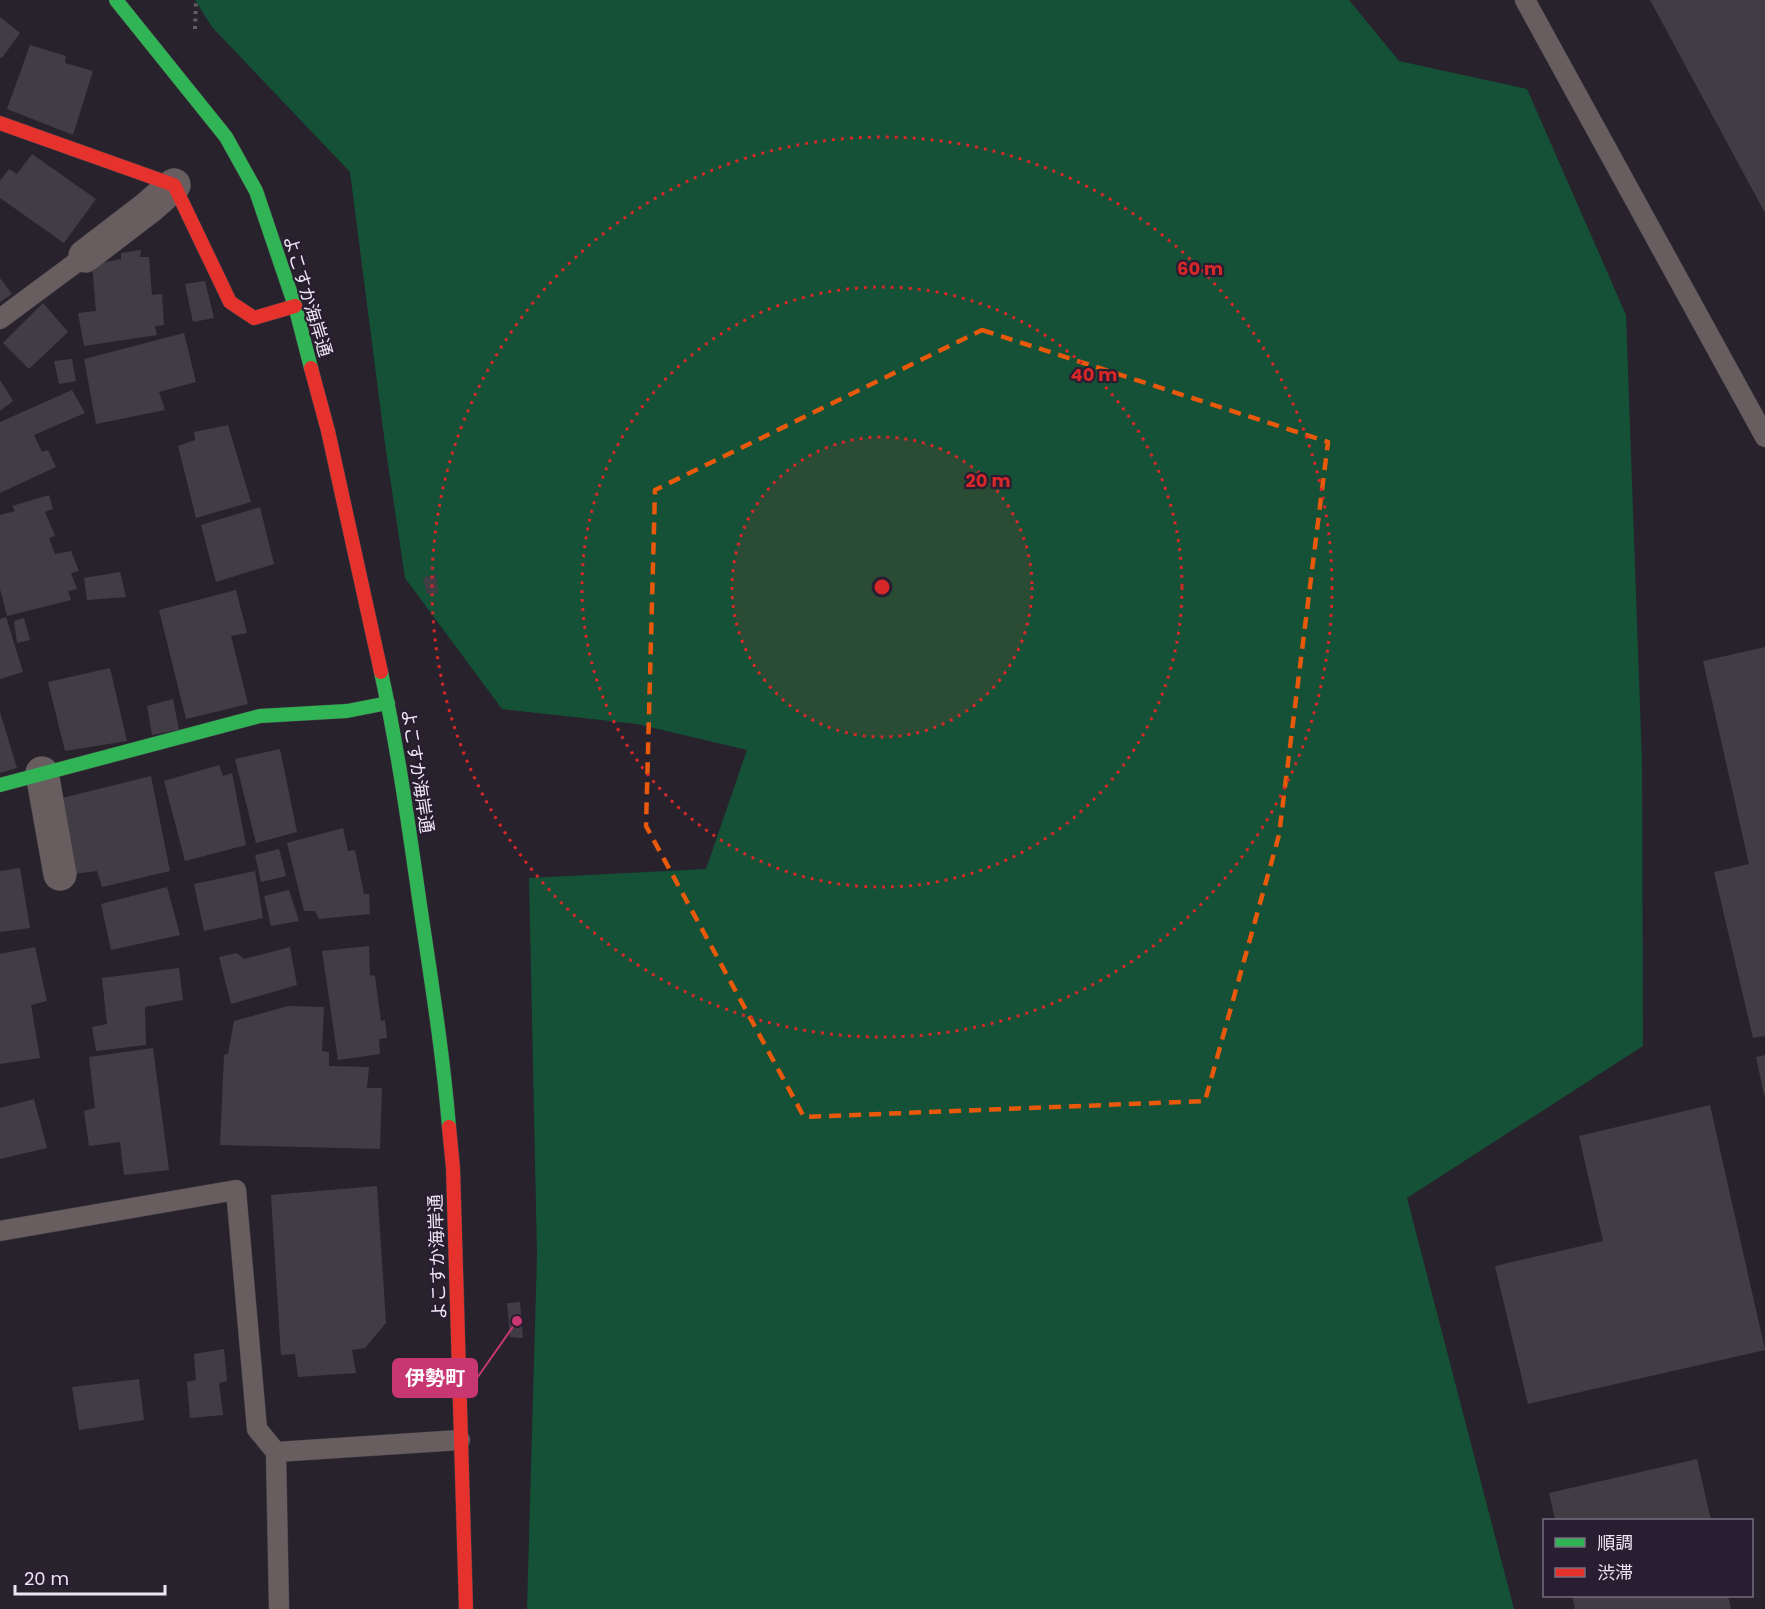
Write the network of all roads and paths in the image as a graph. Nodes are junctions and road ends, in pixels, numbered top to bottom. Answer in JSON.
{"nodes":[{"id":1,"x":116,"y":0,"type":"edge"},
{"id":2,"x":1525,"y":0,"type":"edge"},
{"id":3,"x":0,"y":123,"type":"edge"},
{"id":4,"x":174,"y":185,"type":"junction"},
{"id":5,"x":85,"y":256,"type":"joint"},
{"id":6,"x":295,"y":306,"type":"junction"},
{"id":7,"x":0,"y":319,"type":"edge"},
{"id":8,"x":1765,"y":437,"type":"edge"},
{"id":9,"x":388,"y":704,"type":"junction"},
{"id":10,"x":42,"y":773,"type":"junction"},
{"id":11,"x":0,"y":785,"type":"edge"},
{"id":12,"x":60,"y":874,"type":"dead end"},
{"id":13,"x":0,"y":1231,"type":"edge"},
{"id":14,"x":460,"y":1440,"type":"junction"},
{"id":15,"x":276,"y":1452,"type":"junction"},
{"id":16,"x":279,"y":1609,"type":"edge"},
{"id":17,"x":466,"y":1609,"type":"edge"}],
"edges":[{"from":1,"to":6,"type":"main road","name":"よこすか海岸通"},
{"from":2,"to":8,"type":"lane"},
{"from":3,"to":4,"type":"main road"},
{"from":4,"to":5,"type":"street"},
{"from":4,"to":6,"type":"main road"},
{"from":5,"to":7,"type":"lane"},
{"from":6,"to":9,"type":"main road","name":"よこすか海岸通"},
{"from":9,"to":10,"type":"main road"},
{"from":9,"to":14,"type":"main road","name":"よこすか海岸通"},
{"from":10,"to":11,"type":"main road"},
{"from":10,"to":12,"type":"street"},
{"from":13,"to":15,"type":"lane"},
{"from":14,"to":15,"type":"lane"},
{"from":14,"to":17,"type":"main road","name":"よこすか海岸通"},
{"from":15,"to":16,"type":"lane"}]}
